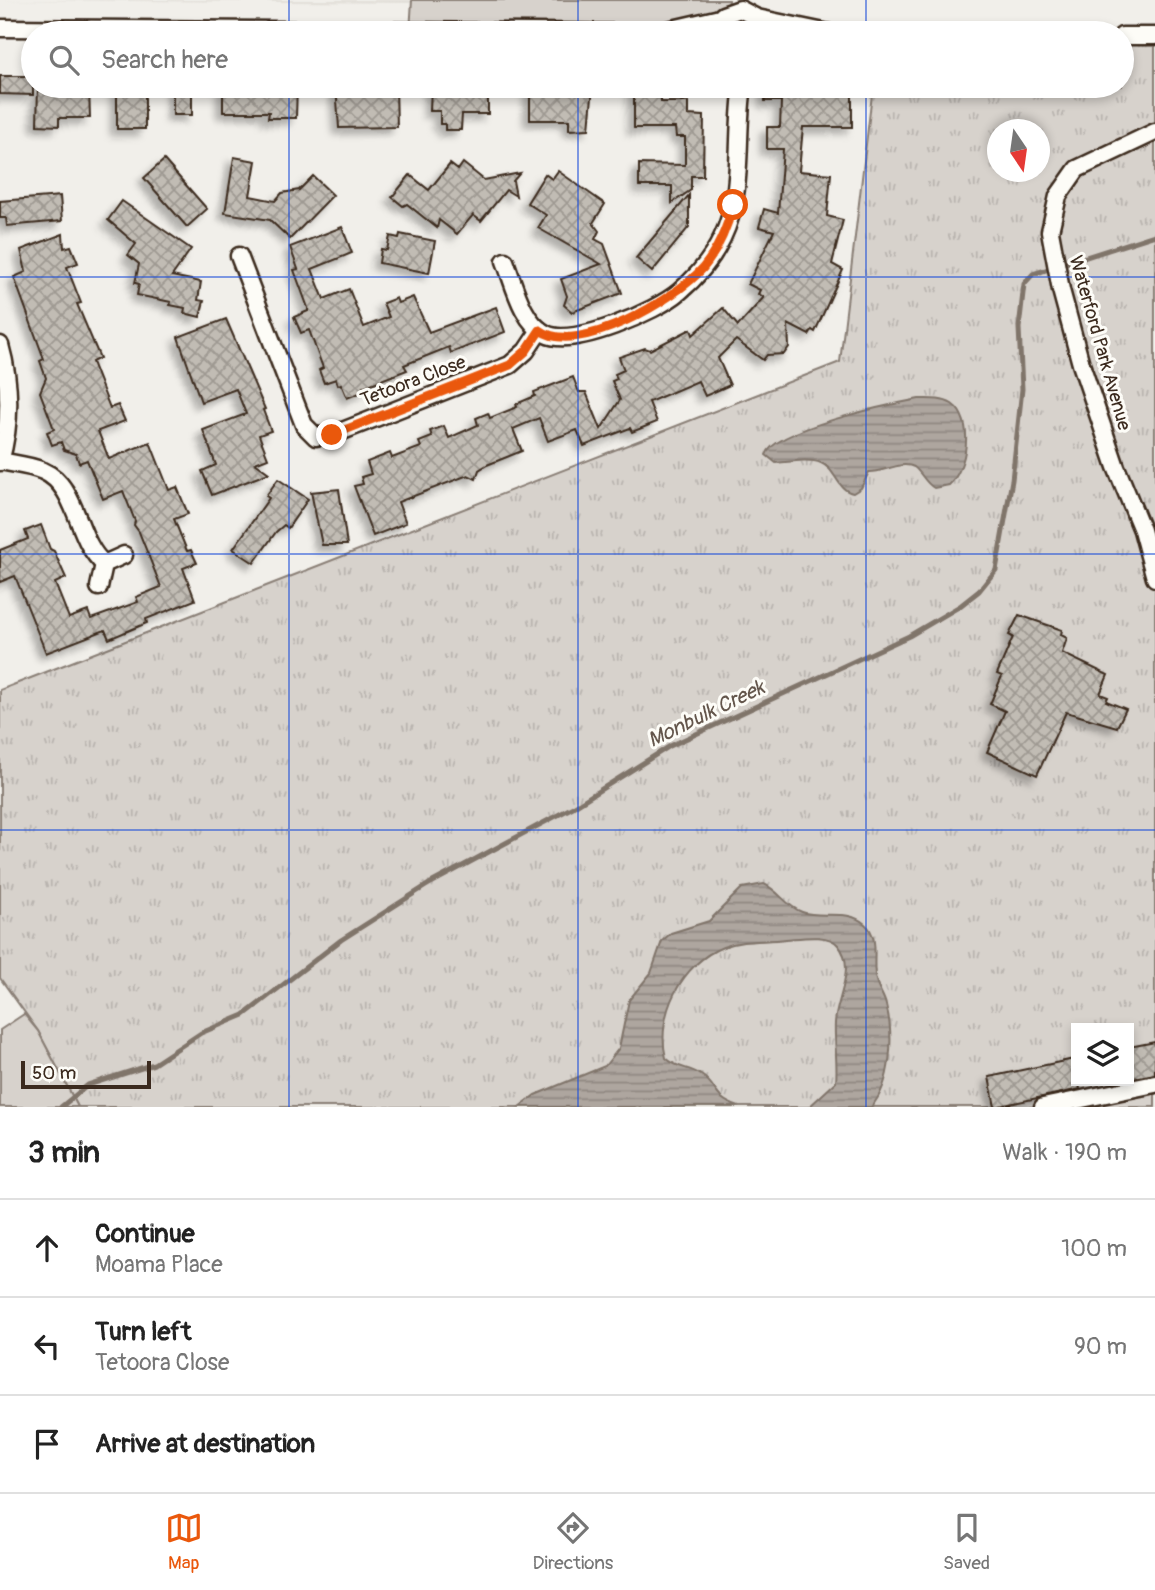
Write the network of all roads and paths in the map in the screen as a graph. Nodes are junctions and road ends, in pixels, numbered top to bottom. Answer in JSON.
{"nodes":[{"id":1,"x":723,"y":16,"type":"edge"},
{"id":2,"x":755,"y":16,"type":"edge"},
{"id":3,"x":703,"y":21,"type":"edge"},
{"id":4,"x":777,"y":21,"type":"edge"},
{"id":5,"x":0,"y":29,"type":"edge"},
{"id":6,"x":21,"y":29,"type":"edge"},
{"id":7,"x":1134,"y":36,"type":"edge"},
{"id":8,"x":1155,"y":36,"type":"edge"},
{"id":9,"x":735,"y":98,"type":"edge"},
{"id":10,"x":741,"y":98,"type":"edge"},
{"id":11,"x":738,"y":113,"type":"junction"},
{"id":12,"x":1155,"y":132,"type":"edge"},
{"id":13,"x":239,"y":256,"type":"dead end"},
{"id":14,"x":505,"y":261,"type":"dead end"},
{"id":15,"x":540,"y":330,"type":"junction"},
{"id":16,"x":0,"y":345,"type":"edge"},
{"id":17,"x":0,"y":462,"type":"edge"},
{"id":18,"x":124,"y":555,"type":"dead end"},
{"id":19,"x":104,"y":564,"type":"junction"},
{"id":20,"x":1154,"y":573,"type":"edge"},
{"id":21,"x":1155,"y":579,"type":"edge"},
{"id":22,"x":99,"y":587,"type":"dead end"},
{"id":23,"x":1155,"y":1084,"type":"edge"},
{"id":24,"x":1042,"y":1107,"type":"edge"}],
"edges":[{"from":1,"to":2,"type":"street"},
{"from":1,"to":3,"type":"street"},
{"from":2,"to":4,"type":"street"},
{"from":5,"to":6,"type":"street"},
{"from":7,"to":8,"type":"street"},
{"from":9,"to":11,"type":"street"},
{"from":10,"to":11,"type":"street"},
{"from":11,"to":15,"type":"street"},
{"from":12,"to":20,"type":"street","name":"Waterford Park Avenue"},
{"from":13,"to":15,"type":"street","name":"Tetoora Close"},
{"from":14,"to":15,"type":"street"},
{"from":16,"to":17,"type":"street"},
{"from":17,"to":19,"type":"street"},
{"from":18,"to":19,"type":"street"},
{"from":19,"to":22,"type":"street"},
{"from":20,"to":21,"type":"street","name":"Waterford Park Avenue"},
{"from":23,"to":24,"type":"street"}]}
